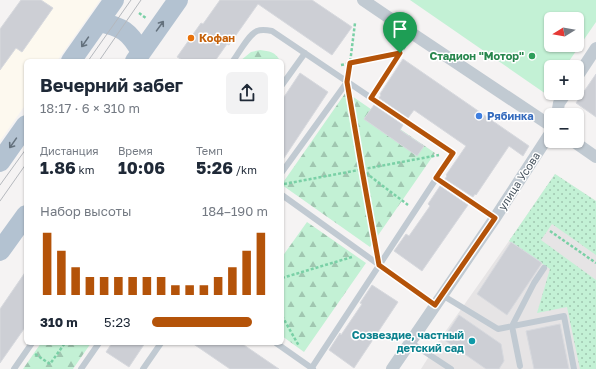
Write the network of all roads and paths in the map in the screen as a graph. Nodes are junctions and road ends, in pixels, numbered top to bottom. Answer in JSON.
{"nodes":[{"id":1,"x":114,"y":0,"type":"edge"},
{"id":2,"x":178,"y":0,"type":"edge"},
{"id":3,"x":363,"y":0,"type":"edge"},
{"id":4,"x":99,"y":22,"type":"junction"},
{"id":5,"x":355,"y":23,"type":"dead end"},
{"id":6,"x":413,"y":34,"type":"junction"},
{"id":7,"x":596,"y":48,"type":"edge"},
{"id":8,"x":305,"y":53,"type":"junction"},
{"id":9,"x":400,"y":53,"type":"junction"},
{"id":10,"x":138,"y":58,"type":"edge"},
{"id":11,"x":72,"y":59,"type":"edge"},
{"id":12,"x":234,"y":59,"type":"edge"},
{"id":13,"x":350,"y":63,"type":"junction"},
{"id":14,"x":327,"y":68,"type":"junction"},
{"id":15,"x":584,"y":68,"type":"edge"},
{"id":16,"x":284,"y":82,"type":"edge"},
{"id":17,"x":347,"y":82,"type":"junction"},
{"id":18,"x":371,"y":98,"type":"junction"},
{"id":19,"x":544,"y":121,"type":"edge"},
{"id":20,"x":24,"y":128,"type":"edge"},
{"id":21,"x":544,"y":143,"type":"edge"},
{"id":22,"x":583,"y":148,"type":"edge"},
{"id":23,"x":453,"y":153,"type":"junction"},
{"id":24,"x":596,"y":157,"type":"edge"},
{"id":25,"x":0,"y":162,"type":"edge"},
{"id":26,"x":284,"y":169,"type":"edge"},
{"id":27,"x":362,"y":170,"type":"junction"},
{"id":28,"x":436,"y":178,"type":"junction"},
{"id":29,"x":284,"y":185,"type":"edge"},
{"id":30,"x":284,"y":196,"type":"edge"},
{"id":31,"x":415,"y":210,"type":"junction"},
{"id":32,"x":495,"y":218,"type":"junction"},
{"id":33,"x":22,"y":223,"type":"edge"},
{"id":34,"x":550,"y":232,"type":"dead end"},
{"id":35,"x":0,"y":251,"type":"edge"},
{"id":36,"x":364,"y":254,"type":"junction"},
{"id":37,"x":596,"y":263,"type":"edge"},
{"id":38,"x":379,"y":265,"type":"junction"},
{"id":39,"x":544,"y":268,"type":"dead end"},
{"id":40,"x":284,"y":277,"type":"edge"},
{"id":41,"x":438,"y":300,"type":"junction"},
{"id":42,"x":284,"y":320,"type":"edge"},
{"id":43,"x":512,"y":326,"type":"junction"},
{"id":44,"x":410,"y":342,"type":"junction"},
{"id":45,"x":31,"y":345,"type":"edge"},
{"id":46,"x":64,"y":345,"type":"edge"},
{"id":47,"x":98,"y":345,"type":"edge"},
{"id":48,"x":160,"y":345,"type":"edge"},
{"id":49,"x":279,"y":345,"type":"edge"},
{"id":50,"x":28,"y":349,"type":"junction"},
{"id":51,"x":520,"y":366,"type":"dead end"},
{"id":52,"x":14,"y":369,"type":"edge"},
{"id":53,"x":81,"y":369,"type":"edge"},
{"id":54,"x":143,"y":369,"type":"edge"},
{"id":55,"x":312,"y":369,"type":"edge"},
{"id":56,"x":392,"y":369,"type":"edge"},
{"id":57,"x":450,"y":369,"type":"edge"},
{"id":58,"x":574,"y":369,"type":"edge"}],
"edges":[{"from":1,"to":4,"type":"main road"},
{"from":10,"to":2,"type":"main road","one_way":true},
{"from":3,"to":6,"type":"street"},
{"from":4,"to":10,"type":"main road"},
{"from":4,"to":11,"type":"main road","one_way":true},
{"from":5,"to":13,"type":"path"},
{"from":6,"to":9,"type":"path"},
{"from":6,"to":19,"type":"street"},
{"from":7,"to":15,"type":"street"},
{"from":8,"to":12,"type":"lane"},
{"from":8,"to":14,"type":"lane"},
{"from":8,"to":16,"type":"lane"},
{"from":9,"to":13,"type":"path"},
{"from":9,"to":18,"type":"path"},
{"from":13,"to":14,"type":"path"},
{"from":13,"to":17,"type":"path"},
{"from":14,"to":17,"type":"lane"},
{"from":17,"to":18,"type":"lane"},
{"from":17,"to":26,"type":"lane"},
{"from":17,"to":27,"type":"path"},
{"from":18,"to":23,"type":"lane"},
{"from":20,"to":25,"type":"main road","one_way":true},
{"from":21,"to":32,"type":"street","name":"улица Усова"},
{"from":22,"to":24,"type":"street"},
{"from":23,"to":27,"type":"path"},
{"from":23,"to":28,"type":"lane"},
{"from":27,"to":29,"type":"path"},
{"from":27,"to":31,"type":"path"},
{"from":27,"to":38,"type":"path"},
{"from":28,"to":31,"type":"lane"},
{"from":28,"to":32,"type":"lane"},
{"from":30,"to":36,"type":"lane"},
{"from":31,"to":38,"type":"lane"},
{"from":32,"to":41,"type":"street","name":"улица Усова"},
{"from":33,"to":35,"type":"main road"},
{"from":34,"to":37,"type":"path"},
{"from":36,"to":38,"type":"lane"},
{"from":36,"to":40,"type":"path"},
{"from":38,"to":41,"type":"lane"},
{"from":38,"to":55,"type":"lane"},
{"from":39,"to":43,"type":"lane"},
{"from":41,"to":43,"type":"lane"},
{"from":41,"to":44,"type":"street","name":"улица Усова"},
{"from":42,"to":55,"type":"path"},
{"from":43,"to":51,"type":"lane"},
{"from":43,"to":58,"type":"lane"},
{"from":44,"to":56,"type":"street","name":"улица Усова"},
{"from":44,"to":57,"type":"lane"},
{"from":45,"to":50,"type":"lane"},
{"from":46,"to":50,"type":"path"},
{"from":47,"to":53,"type":"lane"},
{"from":48,"to":54,"type":"lane"},
{"from":49,"to":55,"type":"lane"},
{"from":50,"to":52,"type":"lane"}]}
